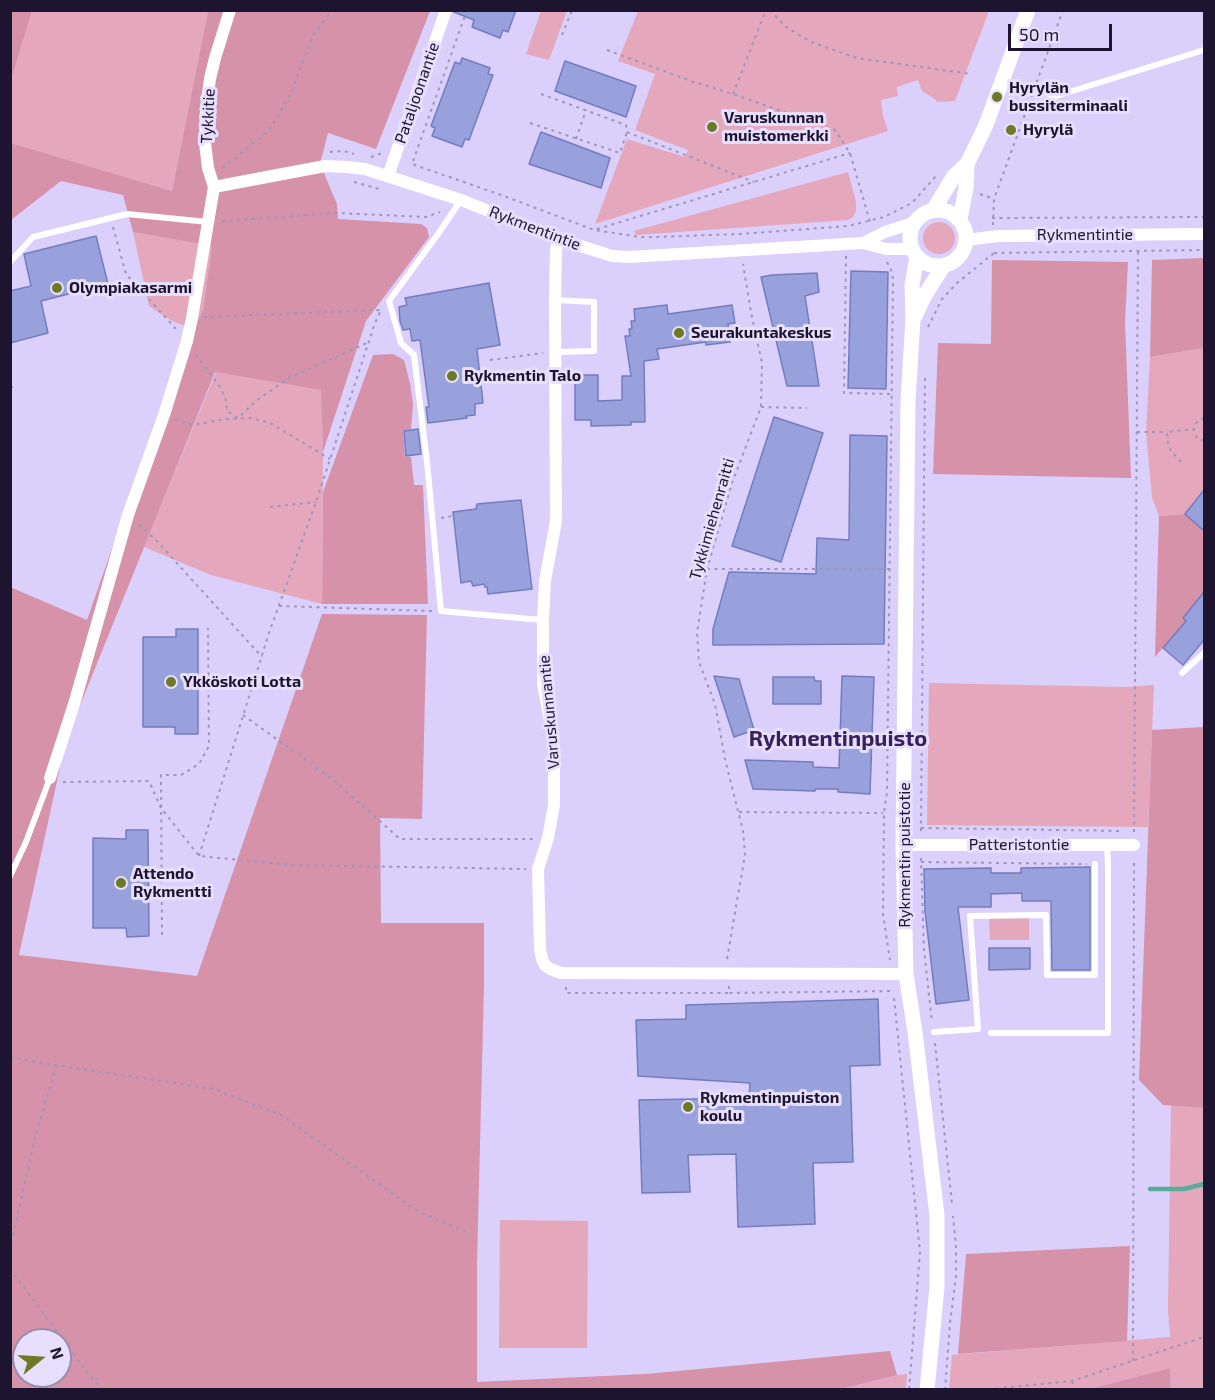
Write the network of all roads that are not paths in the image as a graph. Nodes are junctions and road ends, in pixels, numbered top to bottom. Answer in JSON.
{"nodes":[{"id":1,"x":230,"y":10,"type":"edge"},
{"id":2,"x":446,"y":10,"type":"edge"},
{"id":3,"x":1028,"y":10,"type":"edge"},
{"id":4,"x":1204,"y":50,"type":"edge"},
{"id":5,"x":1050,"y":98,"type":"dead end"},
{"id":6,"x":968,"y":164,"type":"junction"},
{"id":7,"x":388,"y":176,"type":"junction"},
{"id":8,"x":214,"y":187,"type":"junction"},
{"id":9,"x":461,"y":200,"type":"junction"},
{"id":10,"x":934,"y":209,"type":"junction"},
{"id":11,"x":960,"y":219,"type":"junction"},
{"id":12,"x":207,"y":222,"type":"junction"},
{"id":13,"x":913,"y":223,"type":"junction"},
{"id":14,"x":1204,"y":234,"type":"edge"},
{"id":15,"x":559,"y":239,"type":"junction"},
{"id":16,"x":966,"y":240,"type":"junction"},
{"id":17,"x":863,"y":243,"type":"junction"},
{"id":18,"x":914,"y":253,"type":"junction"},
{"id":19,"x":10,"y":262,"type":"edge"},
{"id":20,"x":944,"y":266,"type":"junction"},
{"id":21,"x":555,"y":300,"type":"junction"},
{"id":22,"x":913,"y":319,"type":"junction"},
{"id":23,"x":556,"y":352,"type":"junction"},
{"id":24,"x":543,"y":620,"type":"junction"},
{"id":25,"x":1204,"y":653,"type":"edge"},
{"id":26,"x":1182,"y":673,"type":"dead end"},
{"id":27,"x":49,"y":780,"type":"joint"},
{"id":28,"x":903,"y":845,"type":"junction"},
{"id":29,"x":1107,"y":845,"type":"junction"},
{"id":30,"x":1134,"y":845,"type":"road end"},
{"id":31,"x":1095,"y":864,"type":"road end"},
{"id":32,"x":10,"y":876,"type":"edge"},
{"id":33,"x":899,"y":974,"type":"junction"},
{"id":34,"x":934,"y":1032,"type":"road end"},
{"id":35,"x":991,"y":1033,"type":"dead end"},
{"id":36,"x":927,"y":1389,"type":"edge"}],
"edges":[{"from":1,"to":8,"type":"street","name":"Tykkitie"},
{"from":2,"to":7,"type":"street","name":"Pataljoonantie"},
{"from":3,"to":6,"type":"street"},
{"from":4,"to":5,"type":"lane"},
{"from":6,"to":10,"type":"street"},
{"from":6,"to":11,"type":"street"},
{"from":7,"to":8,"type":"street","name":"Rykmentintie"},
{"from":7,"to":9,"type":"street","name":"Rykmentintie"},
{"from":8,"to":12,"type":"street","name":"Tykkitie"},
{"from":9,"to":15,"type":"street","name":"Rykmentintie"},
{"from":9,"to":24,"type":"lane"},
{"from":10,"to":11,"type":"street"},
{"from":10,"to":13,"type":"street"},
{"from":11,"to":16,"type":"street"},
{"from":12,"to":19,"type":"lane"},
{"from":12,"to":27,"type":"street","name":"Tykkitie"},
{"from":13,"to":17,"type":"street","name":"Rykmentintie"},
{"from":13,"to":18,"type":"street"},
{"from":14,"to":16,"type":"street","name":"Rykmentintie"},
{"from":15,"to":17,"type":"street","name":"Rykmentintie"},
{"from":15,"to":21,"type":"street","name":"Varuskunnantie"},
{"from":16,"to":20,"type":"street"},
{"from":17,"to":18,"type":"street","name":"Rykmentintie"},
{"from":18,"to":20,"type":"street"},
{"from":18,"to":22,"type":"street","name":"Rykmentin puistotie"},
{"from":20,"to":22,"type":"street","name":"Rykmentin puistotie"},
{"from":21,"to":23,"type":"street","name":"Varuskunnantie"},
{"from":21,"to":23,"type":"lane"},
{"from":22,"to":28,"type":"street","name":"Rykmentin puistotie"},
{"from":23,"to":24,"type":"street","name":"Varuskunnantie"},
{"from":24,"to":33,"type":"street","name":"Varuskunnantie"},
{"from":25,"to":26,"type":"lane"},
{"from":27,"to":32,"type":"lane"},
{"from":28,"to":29,"type":"street","name":"Patteristontie"},
{"from":28,"to":33,"type":"street","name":"Rykmentin puistotie"},
{"from":29,"to":30,"type":"street","name":"Patteristontie"},
{"from":29,"to":35,"type":"lane"},
{"from":31,"to":34,"type":"lane"},
{"from":33,"to":36,"type":"street","name":"Rykmentin puistotie"}]}
